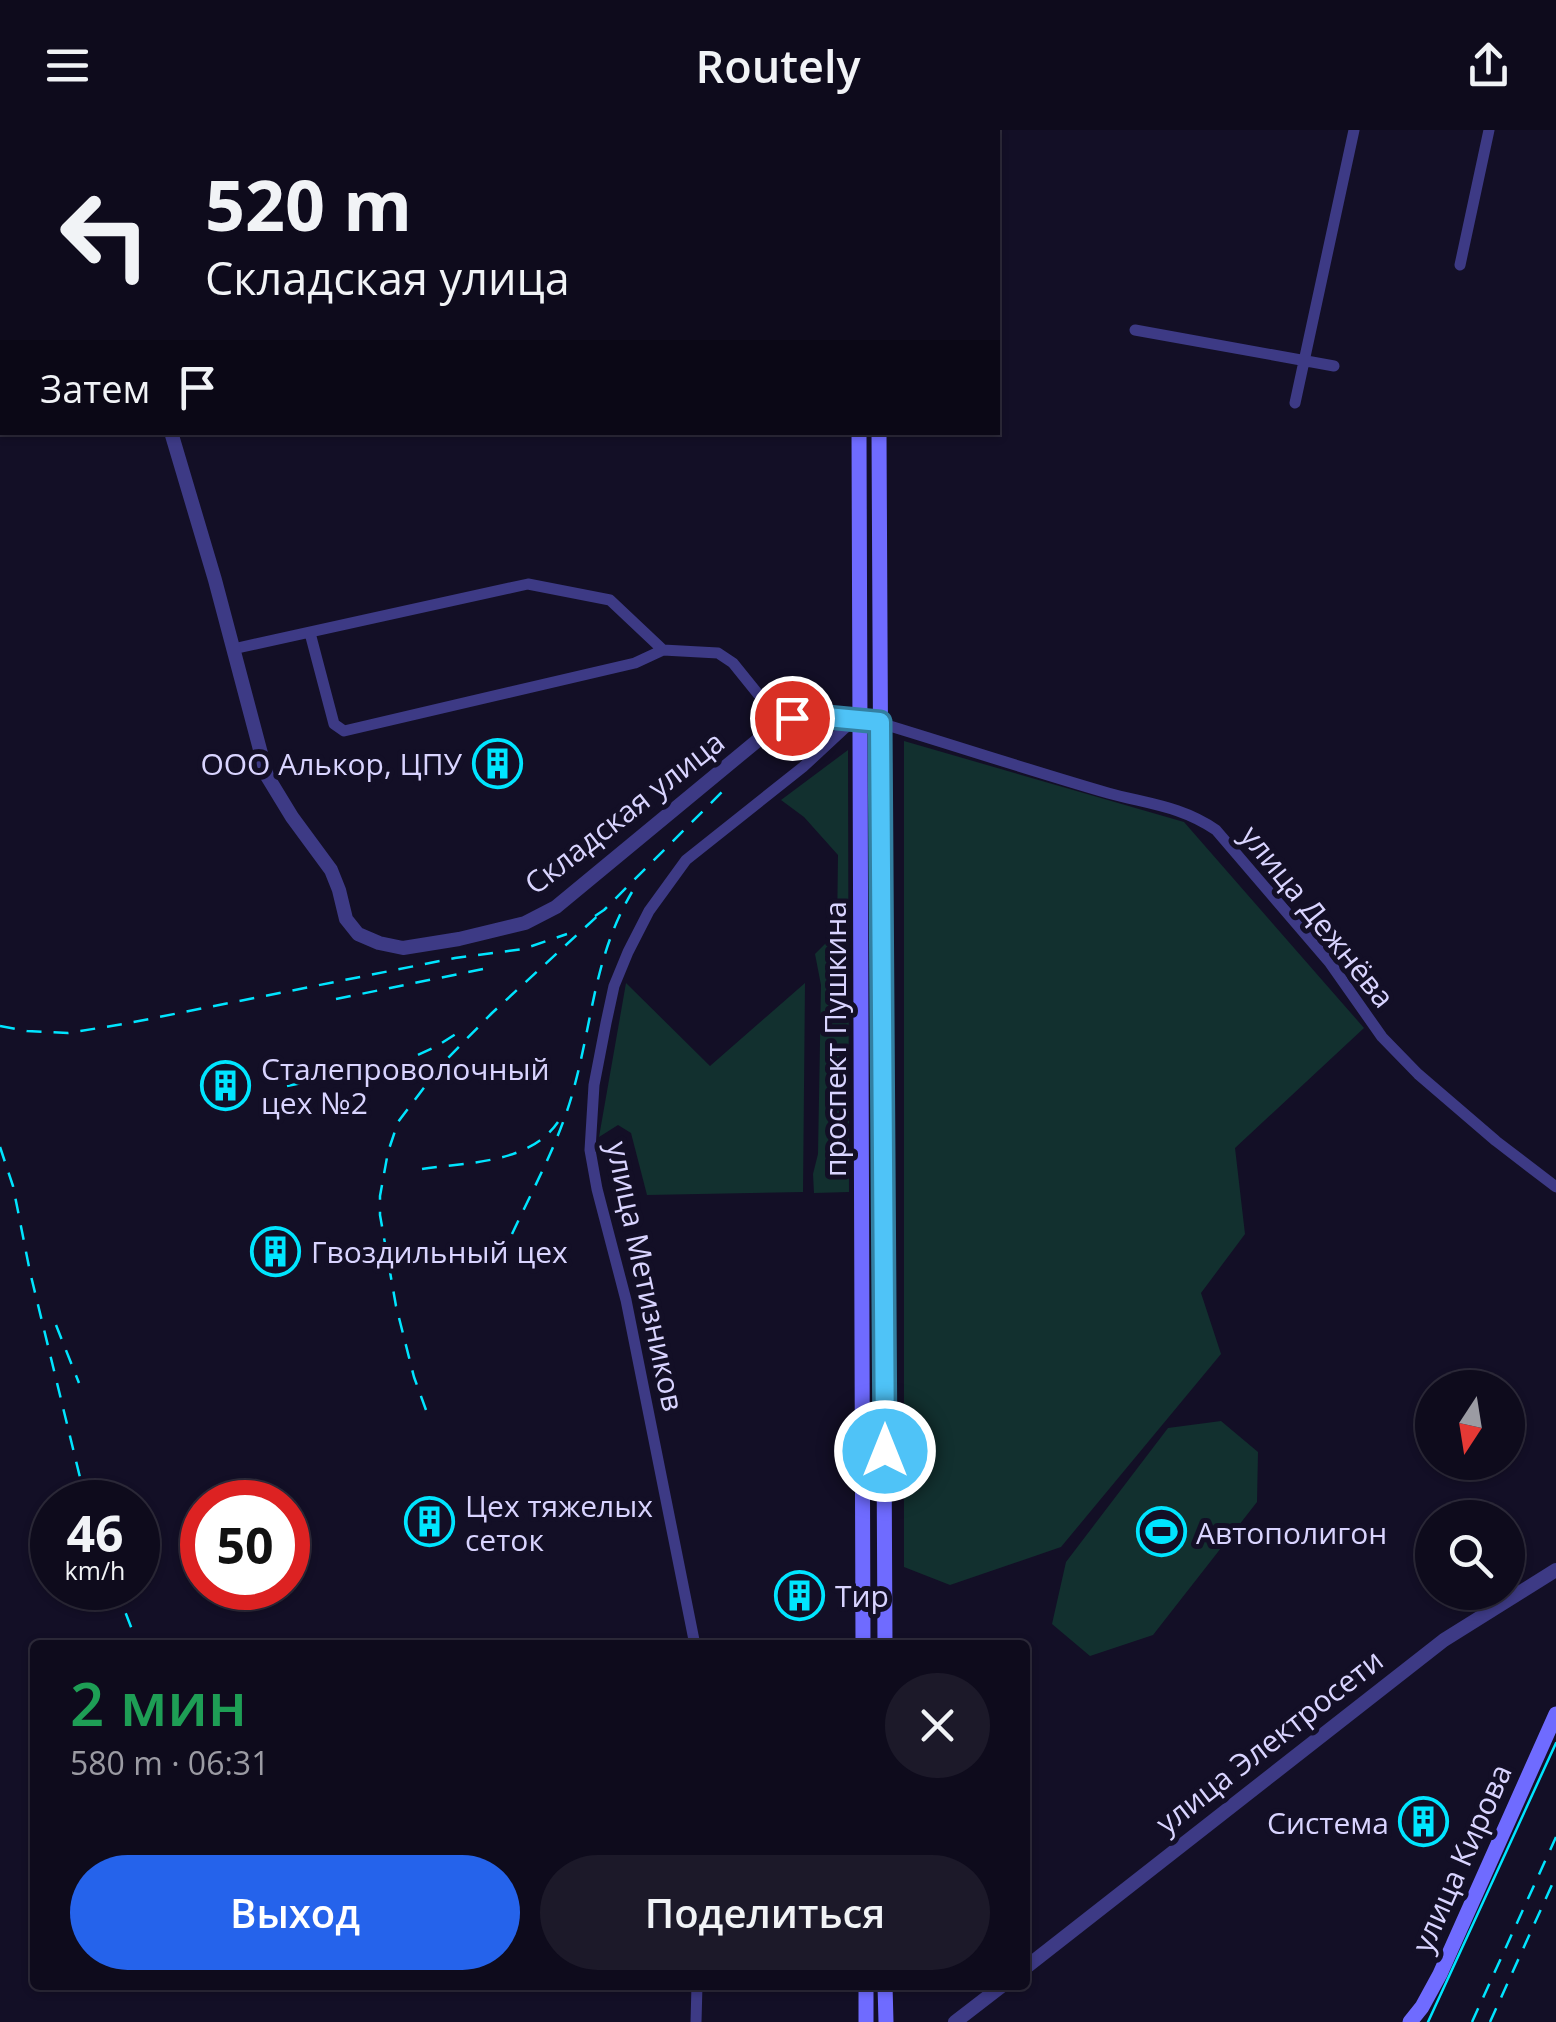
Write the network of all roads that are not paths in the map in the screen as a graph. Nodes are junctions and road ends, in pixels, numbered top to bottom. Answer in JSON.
{"nodes":[{"id":1,"x":1354,"y":130,"type":"edge"},
{"id":2,"x":1489,"y":130,"type":"edge"},
{"id":3,"x":1460,"y":265,"type":"dead end"},
{"id":4,"x":1135,"y":330,"type":"dead end"},
{"id":5,"x":1304,"y":359,"type":"junction"},
{"id":6,"x":1334,"y":366,"type":"dead end"},
{"id":7,"x":1295,"y":404,"type":"dead end"},
{"id":8,"x":172,"y":435,"type":"edge"},
{"id":9,"x":859,"y":435,"type":"edge"},
{"id":10,"x":879,"y":435,"type":"edge"},
{"id":11,"x":310,"y":633,"type":"junction"},
{"id":12,"x":233,"y":649,"type":"junction"},
{"id":13,"x":664,"y":650,"type":"junction"},
{"id":14,"x":792,"y":718,"type":"junction"},
{"id":15,"x":860,"y":720,"type":"junction"},
{"id":16,"x":880,"y":722,"type":"junction"},
{"id":17,"x":1556,"y":1187,"type":"edge"},
{"id":18,"x":863,"y":1566,"type":"junction"},
{"id":19,"x":885,"y":1566,"type":"junction"},
{"id":20,"x":1556,"y":1570,"type":"edge"},
{"id":21,"x":693,"y":1640,"type":"edge"},
{"id":22,"x":863,"y":1640,"type":"edge"},
{"id":23,"x":884,"y":1640,"type":"edge"},
{"id":24,"x":1556,"y":1714,"type":"edge"},
{"id":25,"x":1030,"y":1964,"type":"edge"},
{"id":26,"x":697,"y":1990,"type":"edge"},
{"id":27,"x":866,"y":1990,"type":"edge"},
{"id":28,"x":885,"y":1990,"type":"edge"},
{"id":29,"x":997,"y":1990,"type":"edge"},
{"id":30,"x":696,"y":2022,"type":"edge"},
{"id":31,"x":866,"y":2022,"type":"edge"},
{"id":32,"x":886,"y":2022,"type":"edge"},
{"id":33,"x":955,"y":2022,"type":"edge"},
{"id":34,"x":1410,"y":2022,"type":"edge"}],
"edges":[{"from":1,"to":5,"type":"street"},
{"from":2,"to":3,"type":"street"},
{"from":4,"to":5,"type":"street"},
{"from":5,"to":6,"type":"street"},
{"from":5,"to":7,"type":"street"},
{"from":8,"to":12,"type":"street","name":"Складская улица"},
{"from":9,"to":15,"type":"main road","name":"проспект Пушкина"},
{"from":10,"to":16,"type":"main road","name":"проспект Пушкина"},
{"from":11,"to":12,"type":"street"},
{"from":11,"to":13,"type":"street"},
{"from":11,"to":13,"type":"street"},
{"from":12,"to":14,"type":"street","name":"Складская улица"},
{"from":13,"to":14,"type":"street"},
{"from":14,"to":15,"type":"street"},
{"from":15,"to":16,"type":"street","name":"улица Дежнёва"},
{"from":15,"to":18,"type":"main road","name":"проспект Пушкина"},
{"from":15,"to":21,"type":"street","name":"улица Метизников"},
{"from":16,"to":17,"type":"street","name":"улица Дежнёва"},
{"from":16,"to":19,"type":"main road","name":"проспект Пушкина"},
{"from":18,"to":19,"type":"main road"},
{"from":18,"to":22,"type":"main road","name":"проспект Пушкина"},
{"from":19,"to":23,"type":"main road","name":"проспект Пушкина"},
{"from":20,"to":25,"type":"street","name":"улица Электросети"},
{"from":24,"to":34,"type":"main road","name":"улица Кирова"},
{"from":26,"to":30,"type":"street"},
{"from":27,"to":31,"type":"main road"},
{"from":28,"to":32,"type":"main road"},
{"from":29,"to":33,"type":"street"}]}
